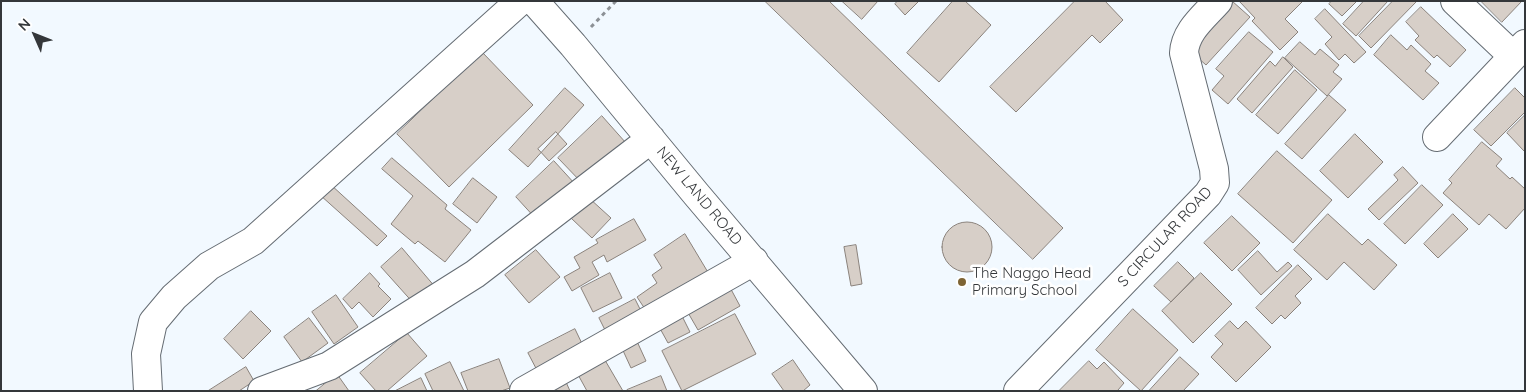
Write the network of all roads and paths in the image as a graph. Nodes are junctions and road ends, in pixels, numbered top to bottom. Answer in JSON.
{"nodes":[{"id":1,"x":520,"y":1,"type":"edge"},
{"id":2,"x":534,"y":1,"type":"edge"},
{"id":3,"x":616,"y":1,"type":"edge"},
{"id":4,"x":1218,"y":1,"type":"edge"},
{"id":5,"x":1455,"y":1,"type":"edge"},
{"id":6,"x":573,"y":45,"type":"junction"},
{"id":7,"x":1519,"y":50,"type":"edge"},
{"id":8,"x":1437,"y":138,"type":"dead end"},
{"id":9,"x":651,"y":140,"type":"junction"},
{"id":10,"x":754,"y":261,"type":"junction"},
{"id":11,"x":148,"y":391,"type":"edge"},
{"id":12,"x":262,"y":391,"type":"edge"},
{"id":13,"x":524,"y":391,"type":"edge"},
{"id":14,"x":863,"y":391,"type":"edge"},
{"id":15,"x":1018,"y":391,"type":"edge"}],
"edges":[{"from":1,"to":11,"type":"street"},
{"from":2,"to":6,"type":"street","name":"NEW LAND ROAD"},
{"from":3,"to":6,"type":"path"},
{"from":4,"to":15,"type":"street","name":"S CIRCULAR ROAD"},
{"from":5,"to":7,"type":"street"},
{"from":6,"to":9,"type":"street","name":"NEW LAND ROAD"},
{"from":7,"to":8,"type":"street"},
{"from":9,"to":10,"type":"street","name":"NEW LAND ROAD"},
{"from":9,"to":12,"type":"street"},
{"from":10,"to":13,"type":"street"},
{"from":10,"to":14,"type":"street","name":"NEW LAND ROAD"}]}
